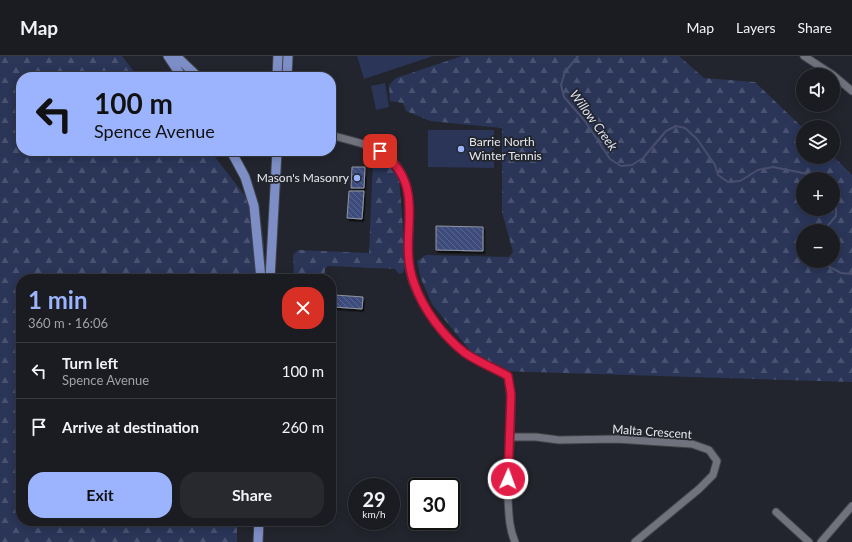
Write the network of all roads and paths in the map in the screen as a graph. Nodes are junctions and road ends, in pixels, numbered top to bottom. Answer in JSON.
{"nodes":[{"id":1,"x":168,"y":56,"type":"edge"},
{"id":2,"x":176,"y":56,"type":"edge"},
{"id":3,"x":278,"y":56,"type":"edge"},
{"id":4,"x":288,"y":56,"type":"edge"},
{"id":5,"x":804,"y":56,"type":"edge"},
{"id":6,"x":822,"y":68,"type":"edge"},
{"id":7,"x":179,"y":72,"type":"edge"},
{"id":8,"x":193,"y":72,"type":"edge"},
{"id":9,"x":277,"y":72,"type":"edge"},
{"id":10,"x":287,"y":72,"type":"edge"},
{"id":11,"x":840,"y":81,"type":"edge"},
{"id":12,"x":852,"y":91,"type":"edge"},
{"id":13,"x":336,"y":137,"type":"edge"},
{"id":14,"x":234,"y":156,"type":"edge"},
{"id":15,"x":277,"y":156,"type":"edge"},
{"id":16,"x":260,"y":274,"type":"edge"},
{"id":17,"x":270,"y":274,"type":"edge"},
{"id":18,"x":510,"y":437,"type":"junction"},
{"id":19,"x":852,"y":506,"type":"edge"},
{"id":20,"x":776,"y":512,"type":"dead end"},
{"id":21,"x":259,"y":526,"type":"edge"},
{"id":22,"x":258,"y":542,"type":"edge"},
{"id":23,"x":515,"y":542,"type":"edge"},
{"id":24,"x":634,"y":542,"type":"edge"},
{"id":25,"x":809,"y":542,"type":"edge"},
{"id":26,"x":821,"y":542,"type":"edge"}],
"edges":[{"from":1,"to":7,"type":"main road"},
{"from":2,"to":8,"type":"main road"},
{"from":3,"to":9,"type":"main road"},
{"from":4,"to":10,"type":"main road"},
{"from":5,"to":6,"type":"street"},
{"from":11,"to":12,"type":"street"},
{"from":13,"to":18,"type":"street"},
{"from":14,"to":16,"type":"main road"},
{"from":15,"to":17,"type":"main road"},
{"from":18,"to":23,"type":"street"},
{"from":18,"to":24,"type":"street","name":"Malta Crescent"},
{"from":19,"to":26,"type":"street"},
{"from":20,"to":25,"type":"street"},
{"from":21,"to":22,"type":"main road"}]}
